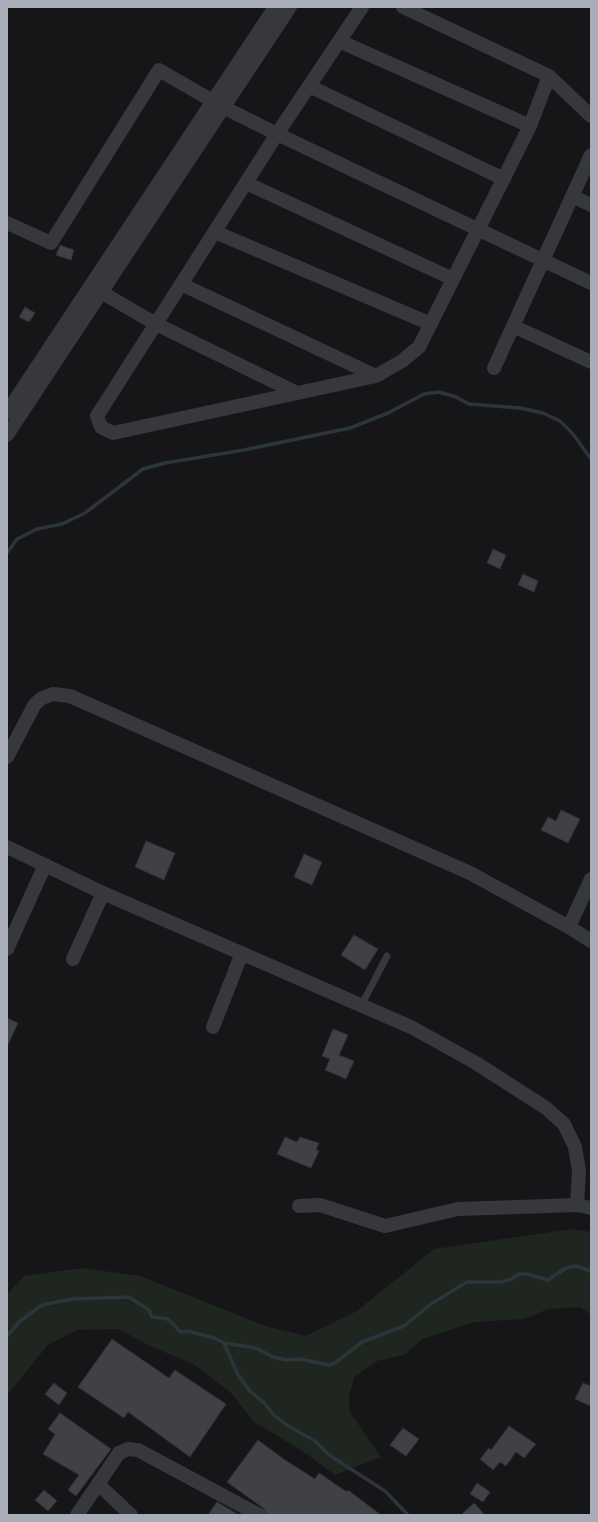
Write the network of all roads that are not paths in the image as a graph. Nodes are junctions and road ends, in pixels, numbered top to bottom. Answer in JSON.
{"nodes":[{"id":1,"x":274,"y":7,"type":"edge"},
{"id":2,"x":290,"y":7,"type":"edge"},
{"id":3,"x":362,"y":7,"type":"edge"},
{"id":4,"x":403,"y":7,"type":"edge"},
{"id":5,"x":339,"y":41,"type":"junction"},
{"id":6,"x":549,"y":76,"type":"junction"},
{"id":7,"x":309,"y":86,"type":"junction"},
{"id":8,"x":218,"y":104,"type":"junction"},
{"id":9,"x":591,"y":116,"type":"edge"},
{"id":10,"x":530,"y":126,"type":"junction"},
{"id":11,"x":277,"y":134,"type":"junction"},
{"id":12,"x":591,"y":155,"type":"edge"},
{"id":13,"x":504,"y":178,"type":"junction"},
{"id":14,"x":246,"y":183,"type":"junction"},
{"id":15,"x":572,"y":196,"type":"junction"},
{"id":16,"x":591,"y":205,"type":"edge"},
{"id":17,"x":7,"y":223,"type":"edge"},
{"id":18,"x":478,"y":230,"type":"junction"},
{"id":19,"x":215,"y":232,"type":"junction"},
{"id":20,"x":542,"y":260,"type":"junction"},
{"id":21,"x":453,"y":279,"type":"junction"},
{"id":22,"x":591,"y":283,"type":"edge"},
{"id":23,"x":181,"y":284,"type":"junction"},
{"id":24,"x":96,"y":289,"type":"junction"},
{"id":25,"x":156,"y":324,"type":"junction"},
{"id":26,"x":431,"y":324,"type":"junction"},
{"id":27,"x":513,"y":326,"type":"junction"},
{"id":28,"x":591,"y":362,"type":"edge"},
{"id":29,"x":494,"y":368,"type":"dead end"},
{"id":30,"x":376,"y":376,"type":"junction"},
{"id":31,"x":297,"y":393,"type":"junction"},
{"id":32,"x":7,"y":412,"type":"edge"},
{"id":33,"x":7,"y":435,"type":"edge"},
{"id":34,"x":7,"y":757,"type":"edge"},
{"id":35,"x":7,"y":847,"type":"edge"},
{"id":36,"x":45,"y":865,"type":"junction"},
{"id":37,"x":591,"y":879,"type":"edge"},
{"id":38,"x":103,"y":893,"type":"junction"},
{"id":39,"x":569,"y":927,"type":"junction"},
{"id":40,"x":591,"y":941,"type":"edge"},
{"id":41,"x":7,"y":949,"type":"edge"},
{"id":42,"x":242,"y":953,"type":"junction"},
{"id":43,"x":387,"y":956,"type":"dead end"},
{"id":44,"x":73,"y":959,"type":"dead end"},
{"id":45,"x":361,"y":1006,"type":"junction"},
{"id":46,"x":213,"y":1026,"type":"dead end"},
{"id":47,"x":577,"y":1205,"type":"junction"},
{"id":48,"x":299,"y":1206,"type":"dead end"},
{"id":49,"x":591,"y":1208,"type":"edge"},
{"id":50,"x":98,"y":1484,"type":"junction"},
{"id":51,"x":77,"y":1515,"type":"edge"},
{"id":52,"x":131,"y":1515,"type":"edge"},
{"id":53,"x":259,"y":1515,"type":"edge"}],
"edges":[{"from":1,"to":8,"type":"street"},
{"from":2,"to":8,"type":"street"},
{"from":3,"to":5,"type":"street"},
{"from":4,"to":6,"type":"street"},
{"from":5,"to":7,"type":"street"},
{"from":5,"to":10,"type":"street"},
{"from":6,"to":9,"type":"street"},
{"from":6,"to":10,"type":"street"},
{"from":7,"to":11,"type":"street"},
{"from":7,"to":13,"type":"street"},
{"from":8,"to":11,"type":"street"},
{"from":8,"to":17,"type":"street"},
{"from":8,"to":24,"type":"street"},
{"from":10,"to":13,"type":"street"},
{"from":11,"to":14,"type":"street"},
{"from":11,"to":18,"type":"street"},
{"from":12,"to":15,"type":"street"},
{"from":13,"to":18,"type":"street"},
{"from":14,"to":19,"type":"street"},
{"from":14,"to":21,"type":"street"},
{"from":15,"to":16,"type":"street"},
{"from":15,"to":20,"type":"street"},
{"from":18,"to":20,"type":"street"},
{"from":18,"to":21,"type":"street"},
{"from":19,"to":23,"type":"street"},
{"from":19,"to":26,"type":"street"},
{"from":20,"to":22,"type":"street"},
{"from":20,"to":27,"type":"street"},
{"from":21,"to":26,"type":"street"},
{"from":23,"to":25,"type":"street"},
{"from":23,"to":30,"type":"street"},
{"from":24,"to":25,"type":"street"},
{"from":24,"to":32,"type":"street"},
{"from":24,"to":33,"type":"street"},
{"from":25,"to":31,"type":"street"},
{"from":25,"to":31,"type":"street"},
{"from":26,"to":30,"type":"street"},
{"from":27,"to":28,"type":"street"},
{"from":27,"to":29,"type":"street"},
{"from":30,"to":31,"type":"street"},
{"from":34,"to":39,"type":"street"},
{"from":35,"to":36,"type":"street"},
{"from":36,"to":38,"type":"street"},
{"from":36,"to":41,"type":"street"},
{"from":37,"to":39,"type":"street"},
{"from":38,"to":42,"type":"street"},
{"from":38,"to":44,"type":"street"},
{"from":39,"to":40,"type":"street"},
{"from":42,"to":45,"type":"street"},
{"from":42,"to":46,"type":"street"},
{"from":43,"to":45,"type":"lane"},
{"from":45,"to":47,"type":"street"},
{"from":47,"to":48,"type":"street"},
{"from":47,"to":49,"type":"street"},
{"from":50,"to":51,"type":"street"},
{"from":50,"to":52,"type":"street"},
{"from":50,"to":53,"type":"street"}]}
